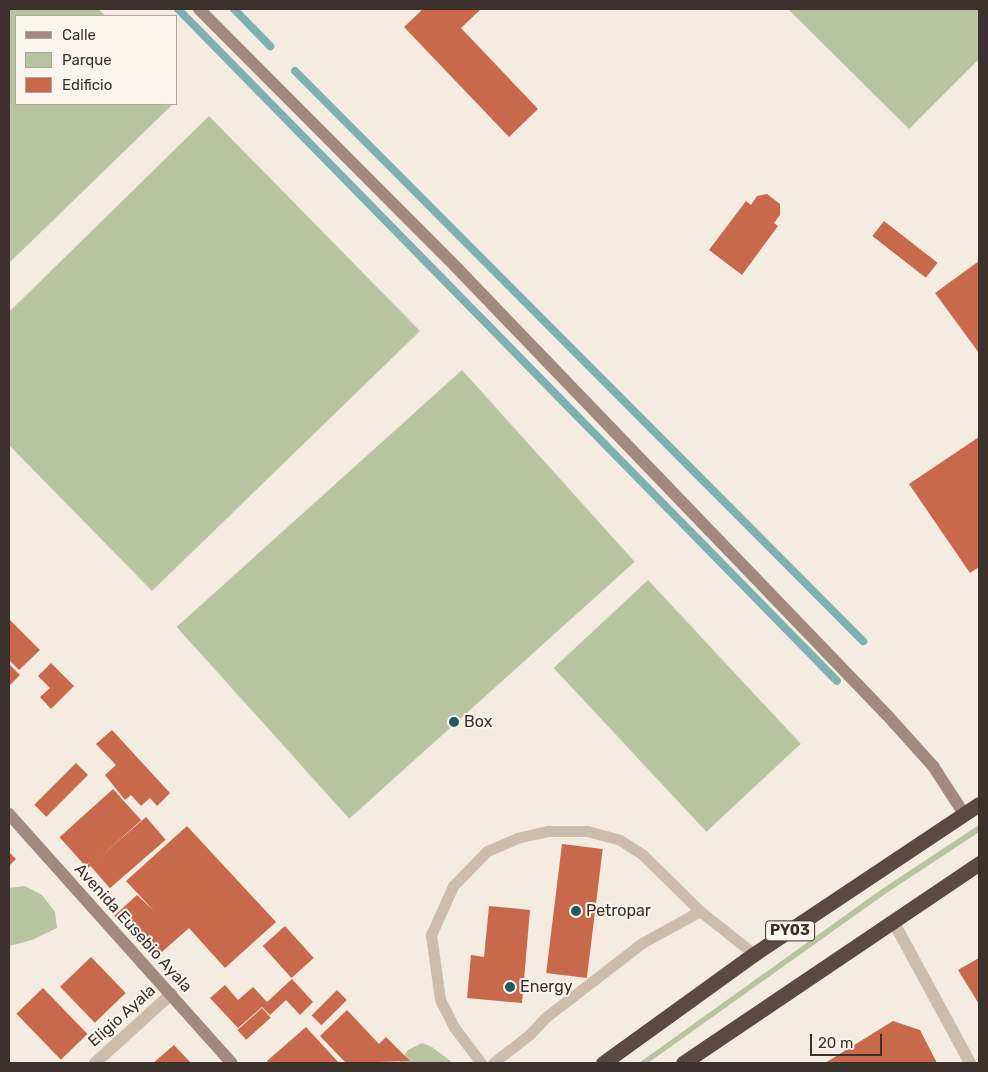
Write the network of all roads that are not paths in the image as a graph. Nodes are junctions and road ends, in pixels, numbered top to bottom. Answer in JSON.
{"nodes":[{"id":1,"x":199,"y":9,"type":"edge"},
{"id":2,"x":979,"y":804,"type":"edge"},
{"id":3,"x":9,"y":814,"type":"edge"},
{"id":4,"x":964,"y":814,"type":"junction"},
{"id":5,"x":979,"y":863,"type":"edge"},
{"id":6,"x":700,"y":911,"type":"junction"},
{"id":7,"x":893,"y":921,"type":"junction"},
{"id":8,"x":754,"y":954,"type":"junction"},
{"id":9,"x":171,"y":994,"type":"junction"},
{"id":10,"x":95,"y":1063,"type":"edge"},
{"id":11,"x":232,"y":1063,"type":"edge"},
{"id":12,"x":481,"y":1063,"type":"edge"},
{"id":13,"x":493,"y":1063,"type":"edge"},
{"id":14,"x":603,"y":1063,"type":"edge"},
{"id":15,"x":683,"y":1063,"type":"edge"},
{"id":16,"x":970,"y":1063,"type":"edge"}],
"edges":[{"from":1,"to":4,"type":"street"},
{"from":2,"to":4,"type":"highway","number":"PY03"},
{"from":3,"to":9,"type":"street","name":"Avenida Eusebio Ayala"},
{"from":4,"to":8,"type":"highway","number":"PY03"},
{"from":5,"to":7,"type":"highway","number":"PY03"},
{"from":6,"to":8,"type":"lane"},
{"from":6,"to":12,"type":"lane"},
{"from":6,"to":13,"type":"lane"},
{"from":7,"to":15,"type":"highway","number":"PY03"},
{"from":7,"to":16,"type":"street"},
{"from":8,"to":14,"type":"highway","number":"PY03"},
{"from":9,"to":10,"type":"street","name":"Eligio Ayala"},
{"from":9,"to":11,"type":"street","name":"Avenida Eusebio Ayala"}]}
